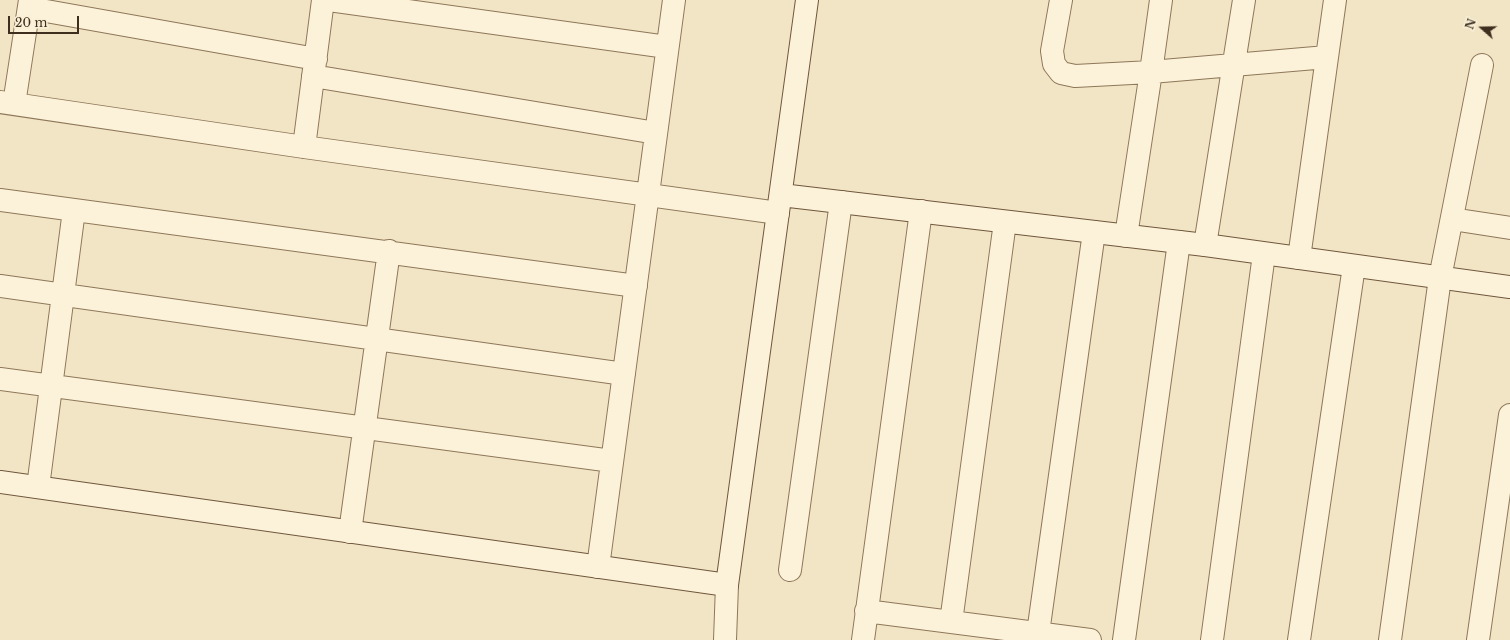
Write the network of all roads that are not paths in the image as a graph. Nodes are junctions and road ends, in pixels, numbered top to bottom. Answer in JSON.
{"nodes":[{"id":1,"x":324,"y":0,"type":"edge"},
{"id":2,"x":329,"y":0,"type":"edge"},
{"id":3,"x":674,"y":0,"type":"edge"},
{"id":4,"x":807,"y":0,"type":"edge"},
{"id":5,"x":1062,"y":0,"type":"edge"},
{"id":6,"x":1161,"y":0,"type":"edge"},
{"id":7,"x":1244,"y":0,"type":"edge"},
{"id":8,"x":1335,"y":0,"type":"edge"},
{"id":9,"x":29,"y":4,"type":"edge"},
{"id":10,"x":667,"y":47,"type":"junction"},
{"id":11,"x":1327,"y":57,"type":"junction"},
{"id":12,"x":1234,"y":65,"type":"junction"},
{"id":13,"x":1482,"y":65,"type":"dead end"},
{"id":14,"x":314,"y":68,"type":"junction"},
{"id":15,"x":1151,"y":72,"type":"junction"},
{"id":16,"x":7,"y":103,"type":"edge"},
{"id":17,"x":656,"y":133,"type":"junction"},
{"id":18,"x":304,"y":148,"type":"junction"},
{"id":19,"x":648,"y":195,"type":"junction"},
{"id":20,"x":0,"y":200,"type":"edge"},
{"id":21,"x":841,"y":202,"type":"junction"},
{"id":22,"x":779,"y":204,"type":"junction"},
{"id":23,"x":74,"y":210,"type":"junction"},
{"id":24,"x":921,"y":211,"type":"junction"},
{"id":25,"x":1452,"y":219,"type":"junction"},
{"id":26,"x":1005,"y":222,"type":"junction"},
{"id":27,"x":1510,"y":228,"type":"edge"},
{"id":28,"x":1094,"y":232,"type":"junction"},
{"id":29,"x":1126,"y":236,"type":"junction"},
{"id":30,"x":1179,"y":242,"type":"junction"},
{"id":31,"x":1205,"y":245,"type":"junction"},
{"id":32,"x":389,"y":252,"type":"junction"},
{"id":33,"x":1264,"y":254,"type":"junction"},
{"id":34,"x":1299,"y":258,"type":"junction"},
{"id":35,"x":1354,"y":266,"type":"junction"},
{"id":36,"x":1440,"y":278,"type":"junction"},
{"id":37,"x":0,"y":286,"type":"edge"},
{"id":38,"x":636,"y":286,"type":"junction"},
{"id":39,"x":1510,"y":287,"type":"edge"},
{"id":40,"x":63,"y":295,"type":"junction"},
{"id":41,"x":377,"y":339,"type":"junction"},
{"id":42,"x":624,"y":374,"type":"junction"},
{"id":43,"x":0,"y":379,"type":"edge"},
{"id":44,"x":51,"y":386,"type":"junction"},
{"id":45,"x":1510,"y":415,"type":"edge"},
{"id":46,"x":365,"y":428,"type":"junction"},
{"id":47,"x":612,"y":461,"type":"junction"},
{"id":48,"x":0,"y":483,"type":"edge"},
{"id":49,"x":38,"y":488,"type":"junction"},
{"id":50,"x":350,"y":532,"type":"junction"},
{"id":51,"x":598,"y":567,"type":"junction"},
{"id":52,"x":790,"y":570,"type":"dead end"},
{"id":53,"x":726,"y":585,"type":"junction"},
{"id":54,"x":866,"y":611,"type":"junction"},
{"id":55,"x":951,"y":622,"type":"junction"},
{"id":56,"x":1038,"y":633,"type":"junction"},
{"id":57,"x":1013,"y":635,"type":"edge"},
{"id":58,"x":725,"y":640,"type":"edge"},
{"id":59,"x":863,"y":640,"type":"edge"},
{"id":60,"x":1090,"y":640,"type":"edge"},
{"id":61,"x":1124,"y":640,"type":"edge"},
{"id":62,"x":1212,"y":640,"type":"edge"},
{"id":63,"x":1299,"y":640,"type":"edge"},
{"id":64,"x":1390,"y":640,"type":"edge"},
{"id":65,"x":1478,"y":640,"type":"edge"}],
"edges":[{"from":1,"to":14,"type":"street"},
{"from":2,"to":10,"type":"street"},
{"from":3,"to":10,"type":"street"},
{"from":4,"to":22,"type":"street"},
{"from":5,"to":15,"type":"street"},
{"from":6,"to":15,"type":"street"},
{"from":7,"to":12,"type":"street"},
{"from":8,"to":11,"type":"street"},
{"from":9,"to":14,"type":"street"},
{"from":9,"to":16,"type":"street"},
{"from":10,"to":17,"type":"street"},
{"from":11,"to":12,"type":"street"},
{"from":11,"to":34,"type":"street"},
{"from":12,"to":15,"type":"street"},
{"from":12,"to":31,"type":"street"},
{"from":13,"to":25,"type":"street"},
{"from":14,"to":17,"type":"street"},
{"from":14,"to":18,"type":"street"},
{"from":15,"to":29,"type":"street"},
{"from":16,"to":18,"type":"street"},
{"from":17,"to":19,"type":"street"},
{"from":18,"to":19,"type":"street"},
{"from":19,"to":22,"type":"street"},
{"from":19,"to":38,"type":"street"},
{"from":20,"to":23,"type":"street"},
{"from":21,"to":22,"type":"street"},
{"from":21,"to":24,"type":"street"},
{"from":21,"to":52,"type":"street"},
{"from":22,"to":53,"type":"street"},
{"from":23,"to":32,"type":"street"},
{"from":23,"to":40,"type":"street"},
{"from":24,"to":26,"type":"street"},
{"from":24,"to":54,"type":"street"},
{"from":25,"to":27,"type":"street"},
{"from":25,"to":36,"type":"street"},
{"from":26,"to":28,"type":"street"},
{"from":26,"to":55,"type":"street"},
{"from":28,"to":29,"type":"street"},
{"from":28,"to":56,"type":"street"},
{"from":29,"to":30,"type":"street"},
{"from":30,"to":31,"type":"street"},
{"from":30,"to":61,"type":"street"},
{"from":31,"to":33,"type":"street"},
{"from":32,"to":38,"type":"street"},
{"from":32,"to":41,"type":"street"},
{"from":33,"to":34,"type":"street"},
{"from":33,"to":62,"type":"street"},
{"from":34,"to":35,"type":"street"},
{"from":35,"to":36,"type":"street"},
{"from":35,"to":63,"type":"street"},
{"from":36,"to":39,"type":"street"},
{"from":36,"to":64,"type":"street"},
{"from":37,"to":40,"type":"street"},
{"from":38,"to":42,"type":"street"},
{"from":40,"to":41,"type":"street"},
{"from":40,"to":44,"type":"street"},
{"from":41,"to":42,"type":"street"},
{"from":41,"to":46,"type":"street"},
{"from":42,"to":47,"type":"street"},
{"from":43,"to":44,"type":"street"},
{"from":44,"to":46,"type":"street"},
{"from":44,"to":49,"type":"street"},
{"from":45,"to":65,"type":"street"},
{"from":46,"to":47,"type":"street"},
{"from":46,"to":50,"type":"street"},
{"from":47,"to":51,"type":"street"},
{"from":48,"to":49,"type":"street"},
{"from":49,"to":50,"type":"street"},
{"from":50,"to":51,"type":"street"},
{"from":51,"to":53,"type":"street"},
{"from":53,"to":58,"type":"street"},
{"from":54,"to":55,"type":"street"},
{"from":54,"to":59,"type":"street"},
{"from":55,"to":57,"type":"street"},
{"from":56,"to":57,"type":"street"},
{"from":56,"to":60,"type":"street"}]}
